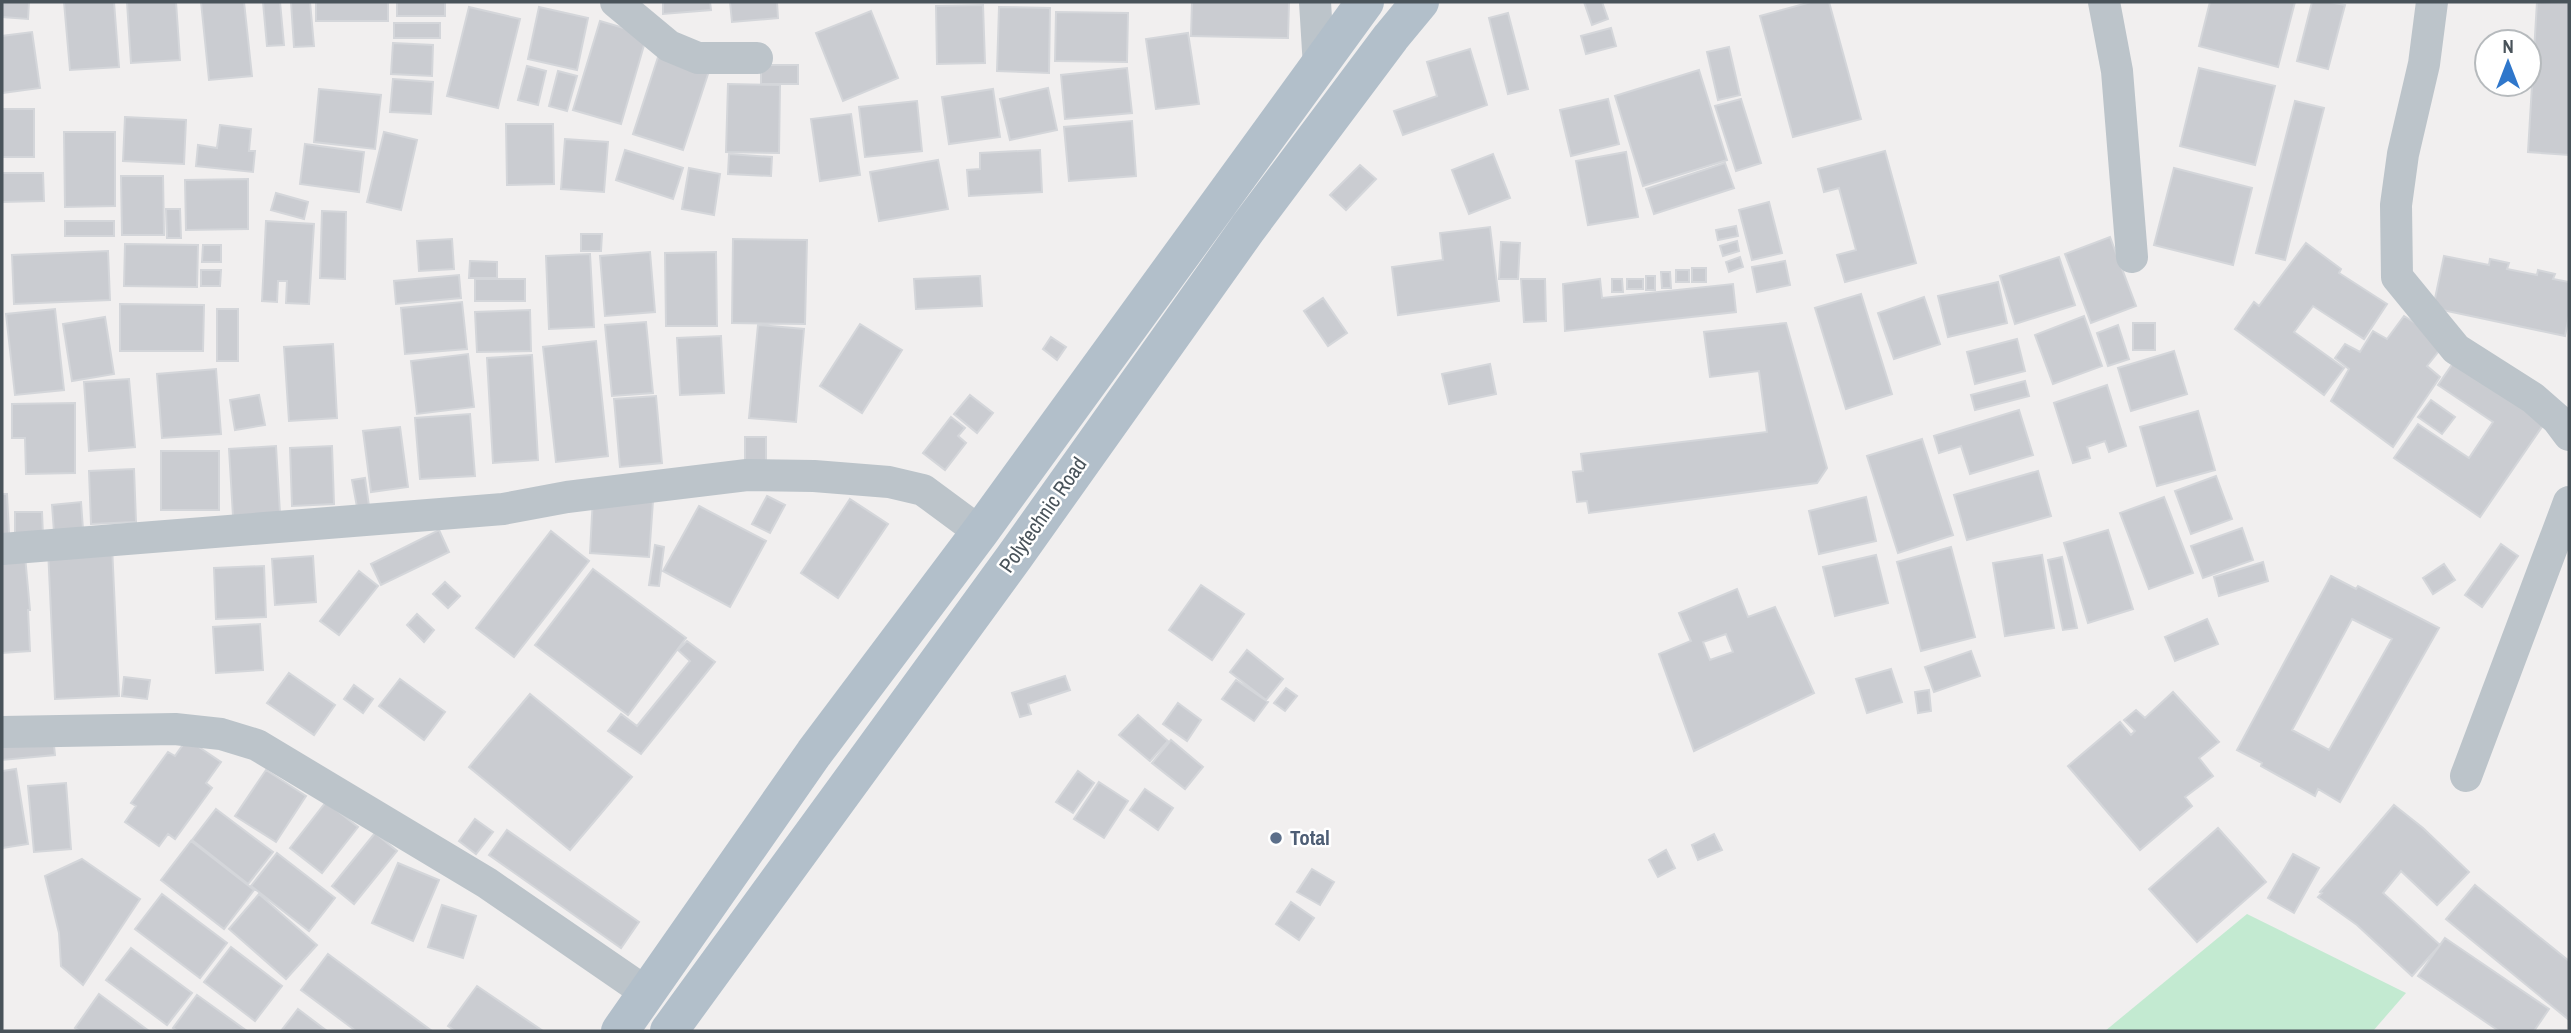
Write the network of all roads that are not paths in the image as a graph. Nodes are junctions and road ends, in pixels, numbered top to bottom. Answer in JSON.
{"nodes":[{"id":1,"x":617,"y":2,"type":"edge"},
{"id":2,"x":1315,"y":2,"type":"edge"},
{"id":3,"x":1365,"y":2,"type":"edge"},
{"id":4,"x":1420,"y":2,"type":"edge"},
{"id":5,"x":2104,"y":2,"type":"edge"},
{"id":6,"x":2432,"y":2,"type":"edge"},
{"id":7,"x":757,"y":58,"type":"dead end"},
{"id":8,"x":1319,"y":67,"type":"junction"},
{"id":9,"x":2132,"y":257,"type":"dead end"},
{"id":10,"x":2569,"y":435,"type":"edge"},
{"id":11,"x":2569,"y":502,"type":"edge"},
{"id":12,"x":979,"y":532,"type":"junction"},
{"id":13,"x":2,"y":550,"type":"edge"},
{"id":14,"x":2,"y":732,"type":"edge"},
{"id":15,"x":2466,"y":776,"type":"dead end"},
{"id":16,"x":647,"y":993,"type":"junction"},
{"id":17,"x":620,"y":1031,"type":"edge"},
{"id":18,"x":669,"y":1031,"type":"edge"}],
"edges":[{"from":1,"to":7,"type":"street"},
{"from":2,"to":8,"type":"street"},
{"from":3,"to":8,"type":"main road","name":"Polytechnic Road"},
{"from":4,"to":18,"type":"main road","name":"Polytechnic Road"},
{"from":5,"to":9,"type":"street"},
{"from":6,"to":10,"type":"street"},
{"from":8,"to":12,"type":"main road","name":"Polytechnic Road"},
{"from":11,"to":15,"type":"street"},
{"from":12,"to":13,"type":"street"},
{"from":12,"to":16,"type":"main road","name":"Polytechnic Road"},
{"from":14,"to":16,"type":"street"},
{"from":16,"to":17,"type":"main road","name":"Polytechnic Road"}]}
